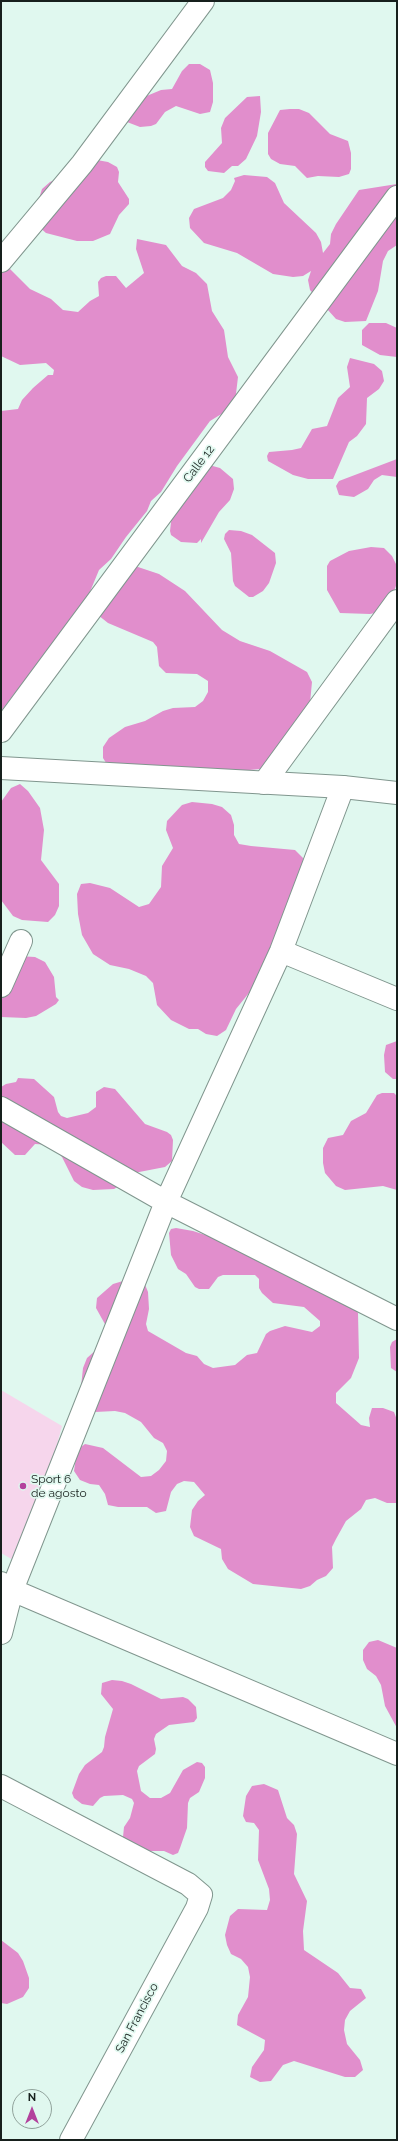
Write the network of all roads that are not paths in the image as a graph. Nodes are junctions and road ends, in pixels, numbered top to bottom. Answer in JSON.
{"nodes":[{"id":1,"x":203,"y":1,"type":"edge"},
{"id":2,"x":397,"y":197,"type":"edge"},
{"id":3,"x":1,"y":261,"type":"edge"},
{"id":4,"x":397,"y":601,"type":"edge"},
{"id":5,"x":1,"y":731,"type":"edge"},
{"id":6,"x":1,"y":768,"type":"edge"},
{"id":7,"x":264,"y":783,"type":"junction"},
{"id":8,"x":343,"y":787,"type":"junction"},
{"id":9,"x":397,"y":793,"type":"edge"},
{"id":10,"x":21,"y":941,"type":"dead end"},
{"id":11,"x":281,"y":951,"type":"junction"},
{"id":12,"x":1,"y":986,"type":"edge"},
{"id":13,"x":397,"y":999,"type":"edge"},
{"id":14,"x":1,"y":1108,"type":"edge"},
{"id":15,"x":166,"y":1202,"type":"junction"},
{"id":16,"x":397,"y":1319,"type":"edge"},
{"id":17,"x":6,"y":1587,"type":"edge"},
{"id":18,"x":1,"y":1633,"type":"edge"},
{"id":19,"x":397,"y":1754,"type":"edge"},
{"id":20,"x":1,"y":1786,"type":"edge"},
{"id":21,"x":71,"y":2140,"type":"edge"}],
"edges":[{"from":1,"to":3,"type":"street"},
{"from":2,"to":5,"type":"street","name":"Calle 12"},
{"from":4,"to":7,"type":"street"},
{"from":6,"to":7,"type":"street"},
{"from":7,"to":8,"type":"street"},
{"from":8,"to":9,"type":"street"},
{"from":8,"to":11,"type":"street"},
{"from":10,"to":12,"type":"street"},
{"from":11,"to":13,"type":"street"},
{"from":11,"to":15,"type":"street"},
{"from":14,"to":15,"type":"street"},
{"from":15,"to":16,"type":"street"},
{"from":15,"to":17,"type":"street"},
{"from":17,"to":18,"type":"street"},
{"from":17,"to":19,"type":"street"},
{"from":20,"to":21,"type":"street","name":"San Francisco"}]}
